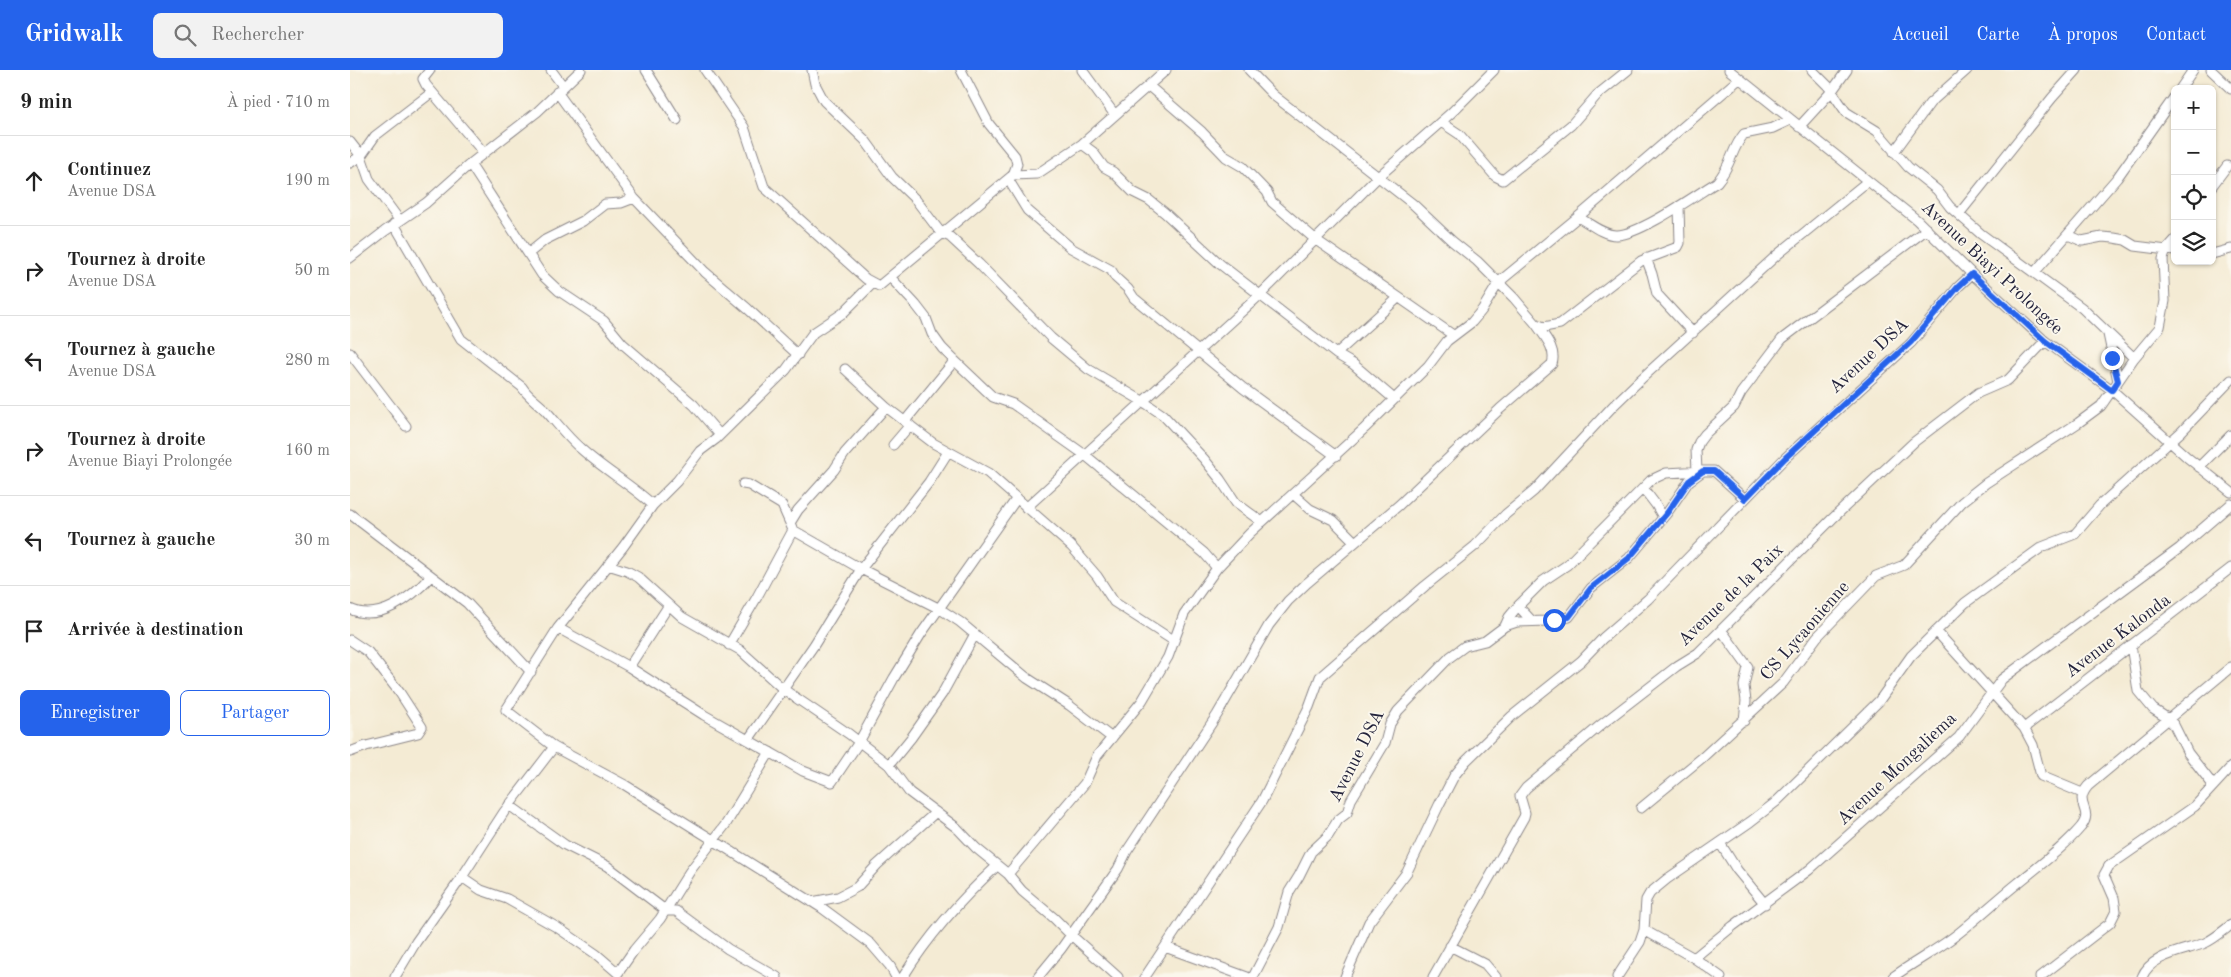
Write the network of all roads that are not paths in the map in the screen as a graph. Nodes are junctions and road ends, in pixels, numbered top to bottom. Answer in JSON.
{"nodes":[{"id":1,"x":430,"y":70,"type":"edge"},
{"id":2,"x":551,"y":70,"type":"edge"},
{"id":3,"x":581,"y":70,"type":"edge"},
{"id":4,"x":646,"y":70,"type":"edge"},
{"id":5,"x":705,"y":70,"type":"edge"},
{"id":6,"x":812,"y":70,"type":"edge"},
{"id":7,"x":961,"y":70,"type":"edge"},
{"id":8,"x":1082,"y":70,"type":"edge"},
{"id":9,"x":1166,"y":70,"type":"edge"},
{"id":10,"x":1249,"y":70,"type":"edge"},
{"id":11,"x":1494,"y":70,"type":"edge"},
{"id":12,"x":1628,"y":70,"type":"edge"},
{"id":13,"x":1728,"y":70,"type":"edge"},
{"id":14,"x":1812,"y":70,"type":"edge"},
{"id":15,"x":1967,"y":70,"type":"edge"},
{"id":16,"x":2077,"y":70,"type":"edge"},
{"id":17,"x":2193,"y":70,"type":"edge"},
{"id":18,"x":2211,"y":70,"type":"edge"},
{"id":19,"x":1843,"y":72,"type":"edge"},
{"id":20,"x":1739,"y":80,"type":"junction"},
{"id":21,"x":2183,"y":85,"type":"edge"},
{"id":22,"x":1150,"y":87,"type":"junction"},
{"id":23,"x":560,"y":89,"type":"junction"},
{"id":24,"x":2231,"y":89,"type":"edge"},
{"id":25,"x":1832,"y":91,"type":"junction"},
{"id":26,"x":431,"y":93,"type":"junction"},
{"id":27,"x":2171,"y":102,"type":"edge"},
{"id":28,"x":1115,"y":115,"type":"junction"},
{"id":29,"x":677,"y":120,"type":"dead end"},
{"id":30,"x":1790,"y":120,"type":"junction"},
{"id":31,"x":1441,"y":122,"type":"junction"},
{"id":32,"x":1799,"y":127,"type":"junction"},
{"id":33,"x":350,"y":142,"type":"edge"},
{"id":34,"x":1082,"y":144,"type":"junction"},
{"id":35,"x":1894,"y":152,"type":"junction"},
{"id":36,"x":484,"y":153,"type":"junction"},
{"id":37,"x":361,"y":156,"type":"junction"},
{"id":38,"x":350,"y":163,"type":"edge"},
{"id":39,"x":470,"y":164,"type":"junction"},
{"id":40,"x":2227,"y":166,"type":"dead end"},
{"id":41,"x":1010,"y":177,"type":"junction"},
{"id":42,"x":1378,"y":177,"type":"junction"},
{"id":43,"x":1868,"y":180,"type":"junction"},
{"id":44,"x":2216,"y":181,"type":"edge"},
{"id":45,"x":634,"y":198,"type":"junction"},
{"id":46,"x":1678,"y":206,"type":"junction"},
{"id":47,"x":1959,"y":214,"type":"junction"},
{"id":48,"x":1578,"y":217,"type":"junction"},
{"id":49,"x":397,"y":222,"type":"junction"},
{"id":50,"x":1927,"y":229,"type":"junction"},
{"id":51,"x":942,"y":233,"type":"junction"},
{"id":52,"x":2068,"y":235,"type":"junction"},
{"id":53,"x":1316,"y":240,"type":"junction"},
{"id":54,"x":2231,"y":249,"type":"edge"},
{"id":55,"x":2170,"y":251,"type":"edge"},
{"id":56,"x":529,"y":253,"type":"junction"},
{"id":57,"x":2216,"y":253,"type":"edge"},
{"id":58,"x":350,"y":258,"type":"edge"},
{"id":59,"x":1646,"y":258,"type":"junction"},
{"id":60,"x":2034,"y":273,"type":"junction"},
{"id":61,"x":1972,"y":274,"type":"junction"},
{"id":62,"x":891,"y":278,"type":"junction"},
{"id":63,"x":1499,"y":282,"type":"junction"},
{"id":64,"x":872,"y":284,"type":"junction"},
{"id":65,"x":1261,"y":294,"type":"junction"},
{"id":66,"x":1398,"y":298,"type":"junction"},
{"id":67,"x":1536,"y":324,"type":"junction"},
{"id":68,"x":1693,"y":333,"type":"junction"},
{"id":69,"x":2108,"y":334,"type":"junction"},
{"id":70,"x":1453,"y":335,"type":"junction"},
{"id":71,"x":2045,"y":341,"type":"junction"},
{"id":72,"x":1198,"y":351,"type":"junction"},
{"id":73,"x":350,"y":353,"type":"edge"},
{"id":74,"x":1336,"y":354,"type":"junction"},
{"id":75,"x":798,"y":355,"type":"junction"},
{"id":76,"x":2134,"y":358,"type":"junction"},
{"id":77,"x":954,"y":360,"type":"junction"},
{"id":78,"x":845,"y":368,"type":"dead end"},
{"id":79,"x":2231,"y":380,"type":"edge"},
{"id":80,"x":2118,"y":381,"type":"junction"},
{"id":81,"x":2112,"y":390,"type":"junction"},
{"id":82,"x":1394,"y":399,"type":"junction"},
{"id":83,"x":1144,"y":402,"type":"junction"},
{"id":84,"x":886,"y":407,"type":"junction"},
{"id":85,"x":908,"y":423,"type":"junction"},
{"id":86,"x":406,"y":426,"type":"dead end"},
{"id":87,"x":720,"y":435,"type":"junction"},
{"id":88,"x":2231,"y":435,"type":"edge"},
{"id":89,"x":2169,"y":441,"type":"junction"},
{"id":90,"x":893,"y":445,"type":"dead end"},
{"id":91,"x":948,"y":452,"type":"junction"},
{"id":92,"x":1085,"y":455,"type":"junction"},
{"id":93,"x":1336,"y":456,"type":"junction"},
{"id":94,"x":2199,"y":467,"type":"junction"},
{"id":95,"x":1700,"y":471,"type":"junction"},
{"id":96,"x":743,"y":484,"type":"dead end"},
{"id":97,"x":1643,"y":488,"type":"junction"},
{"id":98,"x":2231,"y":492,"type":"edge"},
{"id":99,"x":1293,"y":494,"type":"junction"},
{"id":100,"x":1017,"y":498,"type":"junction"},
{"id":101,"x":1745,"y":499,"type":"junction"},
{"id":102,"x":654,"y":504,"type":"junction"},
{"id":103,"x":2231,"y":504,"type":"edge"},
{"id":104,"x":1026,"y":508,"type":"junction"},
{"id":105,"x":351,"y":516,"type":"edge"},
{"id":106,"x":1663,"y":517,"type":"junction"},
{"id":107,"x":1262,"y":522,"type":"junction"},
{"id":108,"x":792,"y":526,"type":"junction"},
{"id":109,"x":1355,"y":542,"type":"junction"},
{"id":110,"x":608,"y":565,"type":"junction"},
{"id":111,"x":1217,"y":568,"type":"junction"},
{"id":112,"x":2231,"y":568,"type":"edge"},
{"id":113,"x":861,"y":569,"type":"junction"},
{"id":114,"x":430,"y":577,"type":"junction"},
{"id":115,"x":669,"y":605,"type":"junction"},
{"id":116,"x":1518,"y":606,"type":"junction"},
{"id":117,"x":350,"y":609,"type":"edge"},
{"id":118,"x":940,"y":609,"type":"junction"},
{"id":119,"x":1532,"y":621,"type":"junction"},
{"id":120,"x":1504,"y":626,"type":"junction"},
{"id":121,"x":558,"y":628,"type":"junction"},
{"id":122,"x":1722,"y":631,"type":"junction"},
{"id":123,"x":1936,"y":631,"type":"junction"},
{"id":124,"x":975,"y":634,"type":"junction"},
{"id":125,"x":350,"y":640,"type":"edge"},
{"id":126,"x":1174,"y":641,"type":"junction"},
{"id":127,"x":729,"y":645,"type":"junction"},
{"id":128,"x":2131,"y":645,"type":"junction"},
{"id":129,"x":629,"y":666,"type":"junction"},
{"id":130,"x":2231,"y":667,"type":"edge"},
{"id":131,"x":531,"y":672,"type":"junction"},
{"id":132,"x":783,"y":689,"type":"junction"},
{"id":133,"x":1992,"y":693,"type":"junction"},
{"id":134,"x":2167,"y":718,"type":"junction"},
{"id":135,"x":1744,"y":721,"type":"junction"},
{"id":136,"x":2024,"y":728,"type":"junction"},
{"id":137,"x":1112,"y":738,"type":"junction"},
{"id":138,"x":748,"y":740,"type":"junction"},
{"id":139,"x":859,"y":742,"type":"junction"},
{"id":140,"x":554,"y":747,"type":"junction"},
{"id":141,"x":350,"y":752,"type":"edge"},
{"id":142,"x":770,"y":752,"type":"junction"},
{"id":143,"x":889,"y":765,"type":"junction"},
{"id":144,"x":2231,"y":767,"type":"edge"},
{"id":145,"x":2213,"y":785,"type":"junction"},
{"id":146,"x":2082,"y":793,"type":"junction"},
{"id":147,"x":509,"y":805,"type":"junction"},
{"id":148,"x":1641,"y":808,"type":"dead end"},
{"id":149,"x":936,"y":812,"type":"junction"},
{"id":150,"x":713,"y":840,"type":"junction"},
{"id":151,"x":1720,"y":843,"type":"junction"},
{"id":152,"x":997,"y":866,"type":"junction"},
{"id":153,"x":1008,"y":874,"type":"junction"},
{"id":154,"x":462,"y":878,"type":"junction"},
{"id":155,"x":812,"y":902,"type":"junction"},
{"id":156,"x":1765,"y":904,"type":"junction"},
{"id":157,"x":666,"y":910,"type":"junction"},
{"id":158,"x":2231,"y":925,"type":"edge"},
{"id":159,"x":1644,"y":930,"type":"junction"},
{"id":160,"x":1070,"y":934,"type":"junction"},
{"id":161,"x":1450,"y":946,"type":"junction"},
{"id":162,"x":1165,"y":948,"type":"junction"},
{"id":163,"x":1694,"y":958,"type":"junction"},
{"id":164,"x":620,"y":976,"type":"edge"},
{"id":165,"x":1718,"y":976,"type":"edge"},
{"id":166,"x":395,"y":977,"type":"edge"},
{"id":167,"x":777,"y":977,"type":"edge"},
{"id":168,"x":896,"y":977,"type":"edge"},
{"id":169,"x":903,"y":977,"type":"edge"},
{"id":170,"x":1038,"y":977,"type":"edge"},
{"id":171,"x":1118,"y":977,"type":"edge"},
{"id":172,"x":1145,"y":977,"type":"edge"},
{"id":173,"x":1248,"y":977,"type":"edge"},
{"id":174,"x":1253,"y":977,"type":"edge"},
{"id":175,"x":1345,"y":977,"type":"edge"},
{"id":176,"x":1433,"y":977,"type":"edge"},
{"id":177,"x":1496,"y":977,"type":"edge"},
{"id":178,"x":1618,"y":977,"type":"edge"},
{"id":179,"x":1893,"y":977,"type":"edge"},
{"id":180,"x":2040,"y":977,"type":"edge"},
{"id":181,"x":2142,"y":977,"type":"edge"}],
"edges":[{"from":1,"to":26,"type":"street"},
{"from":2,"to":23,"type":"street"},
{"from":3,"to":23,"type":"street"},
{"from":4,"to":29,"type":"street"},
{"from":5,"to":64,"type":"street"},
{"from":6,"to":51,"type":"street"},
{"from":7,"to":41,"type":"street"},
{"from":8,"to":28,"type":"street"},
{"from":9,"to":22,"type":"street"},
{"from":10,"to":42,"type":"street"},
{"from":11,"to":31,"type":"street"},
{"from":12,"to":31,"type":"street"},
{"from":13,"to":20,"type":"street","name":"Avenue Biayi Prolongée"},
{"from":14,"to":25,"type":"street"},
{"from":15,"to":35,"type":"street"},
{"from":16,"to":47,"type":"street"},
{"from":17,"to":21,"type":"street"},
{"from":18,"to":24,"type":"street"},
{"from":19,"to":25,"type":"street"},
{"from":20,"to":30,"type":"street","name":"Avenue Biayi Prolongée"},
{"from":20,"to":48,"type":"street"},
{"from":22,"to":28,"type":"street"},
{"from":22,"to":53,"type":"street"},
{"from":23,"to":36,"type":"street"},
{"from":23,"to":45,"type":"street"},
{"from":25,"to":32,"type":"street"},
{"from":25,"to":35,"type":"street"},
{"from":26,"to":36,"type":"street"},
{"from":26,"to":37,"type":"street"},
{"from":27,"to":52,"type":"street"},
{"from":28,"to":34,"type":"street"},
{"from":30,"to":32,"type":"street","name":"Avenue Biayi Prolongée"},
{"from":30,"to":46,"type":"street"},
{"from":31,"to":42,"type":"street"},
{"from":32,"to":43,"type":"street","name":"Avenue Biayi Prolongée"},
{"from":33,"to":37,"type":"street"},
{"from":34,"to":41,"type":"street"},
{"from":34,"to":65,"type":"street"},
{"from":35,"to":47,"type":"street"},
{"from":36,"to":39,"type":"street"},
{"from":37,"to":38,"type":"street"},
{"from":37,"to":49,"type":"street"},
{"from":39,"to":49,"type":"street"},
{"from":39,"to":56,"type":"street"},
{"from":40,"to":44,"type":"street"},
{"from":41,"to":51,"type":"street"},
{"from":41,"to":72,"type":"street"},
{"from":42,"to":53,"type":"street"},
{"from":42,"to":63,"type":"street"},
{"from":43,"to":50,"type":"street","name":"Avenue Biayi Prolongée"},
{"from":43,"to":68,"type":"street"},
{"from":45,"to":56,"type":"street"},
{"from":45,"to":75,"type":"street"},
{"from":46,"to":48,"type":"street"},
{"from":46,"to":59,"type":"street"},
{"from":47,"to":60,"type":"street"},
{"from":48,"to":63,"type":"street"},
{"from":49,"to":58,"type":"street"},
{"from":49,"to":102,"type":"street"},
{"from":50,"to":61,"type":"street","name":"Avenue Biayi Prolongée"},
{"from":50,"to":95,"type":"street"},
{"from":51,"to":62,"type":"street"},
{"from":51,"to":83,"type":"street"},
{"from":52,"to":55,"type":"street"},
{"from":52,"to":60,"type":"street"},
{"from":53,"to":65,"type":"street"},
{"from":53,"to":66,"type":"street"},
{"from":54,"to":57,"type":"street"},
{"from":55,"to":76,"type":"street","name":"CS Lycaonienne"},
{"from":56,"to":87,"type":"street"},
{"from":59,"to":67,"type":"street"},
{"from":59,"to":68,"type":"street"},
{"from":60,"to":69,"type":"street"},
{"from":61,"to":71,"type":"street","name":"Avenue Biayi Prolongée"},
{"from":61,"to":101,"type":"street","name":"Avenue DSA"},
{"from":62,"to":64,"type":"street"},
{"from":62,"to":77,"type":"street"},
{"from":63,"to":67,"type":"street"},
{"from":63,"to":70,"type":"street"},
{"from":64,"to":75,"type":"street"},
{"from":65,"to":72,"type":"street"},
{"from":65,"to":74,"type":"street"},
{"from":66,"to":70,"type":"street"},
{"from":66,"to":74,"type":"street"},
{"from":67,"to":109,"type":"street"},
{"from":68,"to":162,"type":"street"},
{"from":69,"to":76,"type":"street"},
{"from":69,"to":80,"type":"street"},
{"from":70,"to":82,"type":"street"},
{"from":71,"to":81,"type":"street","name":"Avenue Biayi Prolongée"},
{"from":71,"to":122,"type":"street","name":"Avenue de la Paix"},
{"from":72,"to":83,"type":"street"},
{"from":72,"to":93,"type":"street"},
{"from":73,"to":86,"type":"street"},
{"from":74,"to":82,"type":"street"},
{"from":75,"to":87,"type":"street"},
{"from":76,"to":80,"type":"street","name":"CS Lycaonienne"},
{"from":77,"to":85,"type":"street"},
{"from":77,"to":92,"type":"street"},
{"from":78,"to":84,"type":"street"},
{"from":79,"to":89,"type":"street"},
{"from":80,"to":81,"type":"street","name":"CS Lycaonienne"},
{"from":81,"to":89,"type":"street","name":"Avenue Biayi Prolongée"},
{"from":81,"to":135,"type":"street","name":"CS Lycaonienne"},
{"from":82,"to":93,"type":"street"},
{"from":83,"to":92,"type":"street"},
{"from":83,"to":107,"type":"street"},
{"from":84,"to":85,"type":"street"},
{"from":84,"to":108,"type":"street"},
{"from":85,"to":90,"type":"street"},
{"from":85,"to":91,"type":"street"},
{"from":87,"to":102,"type":"street"},
{"from":88,"to":94,"type":"street"},
{"from":89,"to":94,"type":"street","name":"Avenue Biayi Prolongée"},
{"from":89,"to":123,"type":"street"},
{"from":91,"to":100,"type":"street"},
{"from":91,"to":113,"type":"street"},
{"from":92,"to":104,"type":"street"},
{"from":92,"to":111,"type":"street"},
{"from":93,"to":99,"type":"street"},
{"from":94,"to":98,"type":"street","name":"Avenue Biayi Prolongée"},
{"from":95,"to":97,"type":"street"},
{"from":95,"to":101,"type":"street"},
{"from":95,"to":106,"type":"street","name":"Avenue DSA"},
{"from":96,"to":108,"type":"street"},
{"from":97,"to":106,"type":"street"},
{"from":97,"to":116,"type":"street"},
{"from":99,"to":107,"type":"street"},
{"from":99,"to":109,"type":"street"},
{"from":100,"to":104,"type":"street"},
{"from":100,"to":118,"type":"street"},
{"from":101,"to":175,"type":"street","name":"Avenue DSA"},
{"from":102,"to":110,"type":"street"},
{"from":103,"to":133,"type":"street","name":"Avenue Mongaliema"},
{"from":104,"to":126,"type":"street"},
{"from":105,"to":114,"type":"street"},
{"from":106,"to":119,"type":"street","name":"Avenue DSA"},
{"from":107,"to":111,"type":"street"},
{"from":108,"to":113,"type":"street"},
{"from":108,"to":127,"type":"street"},
{"from":109,"to":160,"type":"street"},
{"from":110,"to":115,"type":"street"},
{"from":110,"to":121,"type":"street"},
{"from":111,"to":126,"type":"street"},
{"from":112,"to":128,"type":"street","name":"Avenue Kalonda"},
{"from":113,"to":118,"type":"street"},
{"from":113,"to":132,"type":"street"},
{"from":114,"to":117,"type":"street"},
{"from":114,"to":131,"type":"street"},
{"from":115,"to":127,"type":"street"},
{"from":115,"to":129,"type":"street"},
{"from":116,"to":119,"type":"street"},
{"from":116,"to":120,"type":"street"},
{"from":118,"to":124,"type":"street"},
{"from":118,"to":139,"type":"street"},
{"from":119,"to":120,"type":"street","name":"Avenue DSA"},
{"from":120,"to":174,"type":"street","name":"Avenue DSA"},
{"from":121,"to":129,"type":"street"},
{"from":121,"to":131,"type":"street"},
{"from":122,"to":135,"type":"street"},
{"from":122,"to":161,"type":"street","name":"Avenue de la Paix"},
{"from":123,"to":133,"type":"street"},
{"from":123,"to":151,"type":"street"},
{"from":124,"to":137,"type":"street"},
{"from":124,"to":143,"type":"street"},
{"from":125,"to":141,"type":"street"},
{"from":126,"to":137,"type":"street"},
{"from":127,"to":132,"type":"street"},
{"from":128,"to":134,"type":"street"},
{"from":128,"to":136,"type":"street","name":"Avenue Kalonda"},
{"from":129,"to":138,"type":"street"},
{"from":130,"to":134,"type":"street"},
{"from":131,"to":140,"type":"street"},
{"from":132,"to":138,"type":"street"},
{"from":132,"to":139,"type":"street"},
{"from":133,"to":136,"type":"street"},
{"from":133,"to":156,"type":"street","name":"Avenue Mongaliema"},
{"from":134,"to":145,"type":"street"},
{"from":134,"to":146,"type":"street"},
{"from":135,"to":148,"type":"street","name":"CS Lycaonienne"},
{"from":136,"to":146,"type":"street"},
{"from":137,"to":153,"type":"street"},
{"from":138,"to":142,"type":"street"},
{"from":139,"to":142,"type":"street"},
{"from":139,"to":143,"type":"street"},
{"from":140,"to":147,"type":"street"},
{"from":140,"to":150,"type":"street"},
{"from":142,"to":150,"type":"street"},
{"from":143,"to":149,"type":"street"},
{"from":144,"to":145,"type":"street"},
{"from":145,"to":180,"type":"street"},
{"from":146,"to":179,"type":"street"},
{"from":147,"to":154,"type":"street"},
{"from":147,"to":157,"type":"street"},
{"from":149,"to":152,"type":"street"},
{"from":149,"to":155,"type":"street"},
{"from":150,"to":155,"type":"street"},
{"from":150,"to":157,"type":"street"},
{"from":151,"to":156,"type":"street"},
{"from":151,"to":159,"type":"street"},
{"from":152,"to":153,"type":"street"},
{"from":152,"to":169,"type":"street"},
{"from":153,"to":160,"type":"street"},
{"from":154,"to":164,"type":"street"},
{"from":154,"to":166,"type":"street"},
{"from":155,"to":168,"type":"street"},
{"from":156,"to":163,"type":"street","name":"Avenue Mongaliema"},
{"from":157,"to":164,"type":"street"},
{"from":157,"to":167,"type":"street"},
{"from":158,"to":181,"type":"street"},
{"from":159,"to":163,"type":"street"},
{"from":159,"to":178,"type":"street"},
{"from":160,"to":170,"type":"street"},
{"from":160,"to":171,"type":"street"},
{"from":161,"to":176,"type":"street"},
{"from":161,"to":177,"type":"street"},
{"from":162,"to":172,"type":"street"},
{"from":162,"to":173,"type":"street"},
{"from":163,"to":165,"type":"street"}]}
